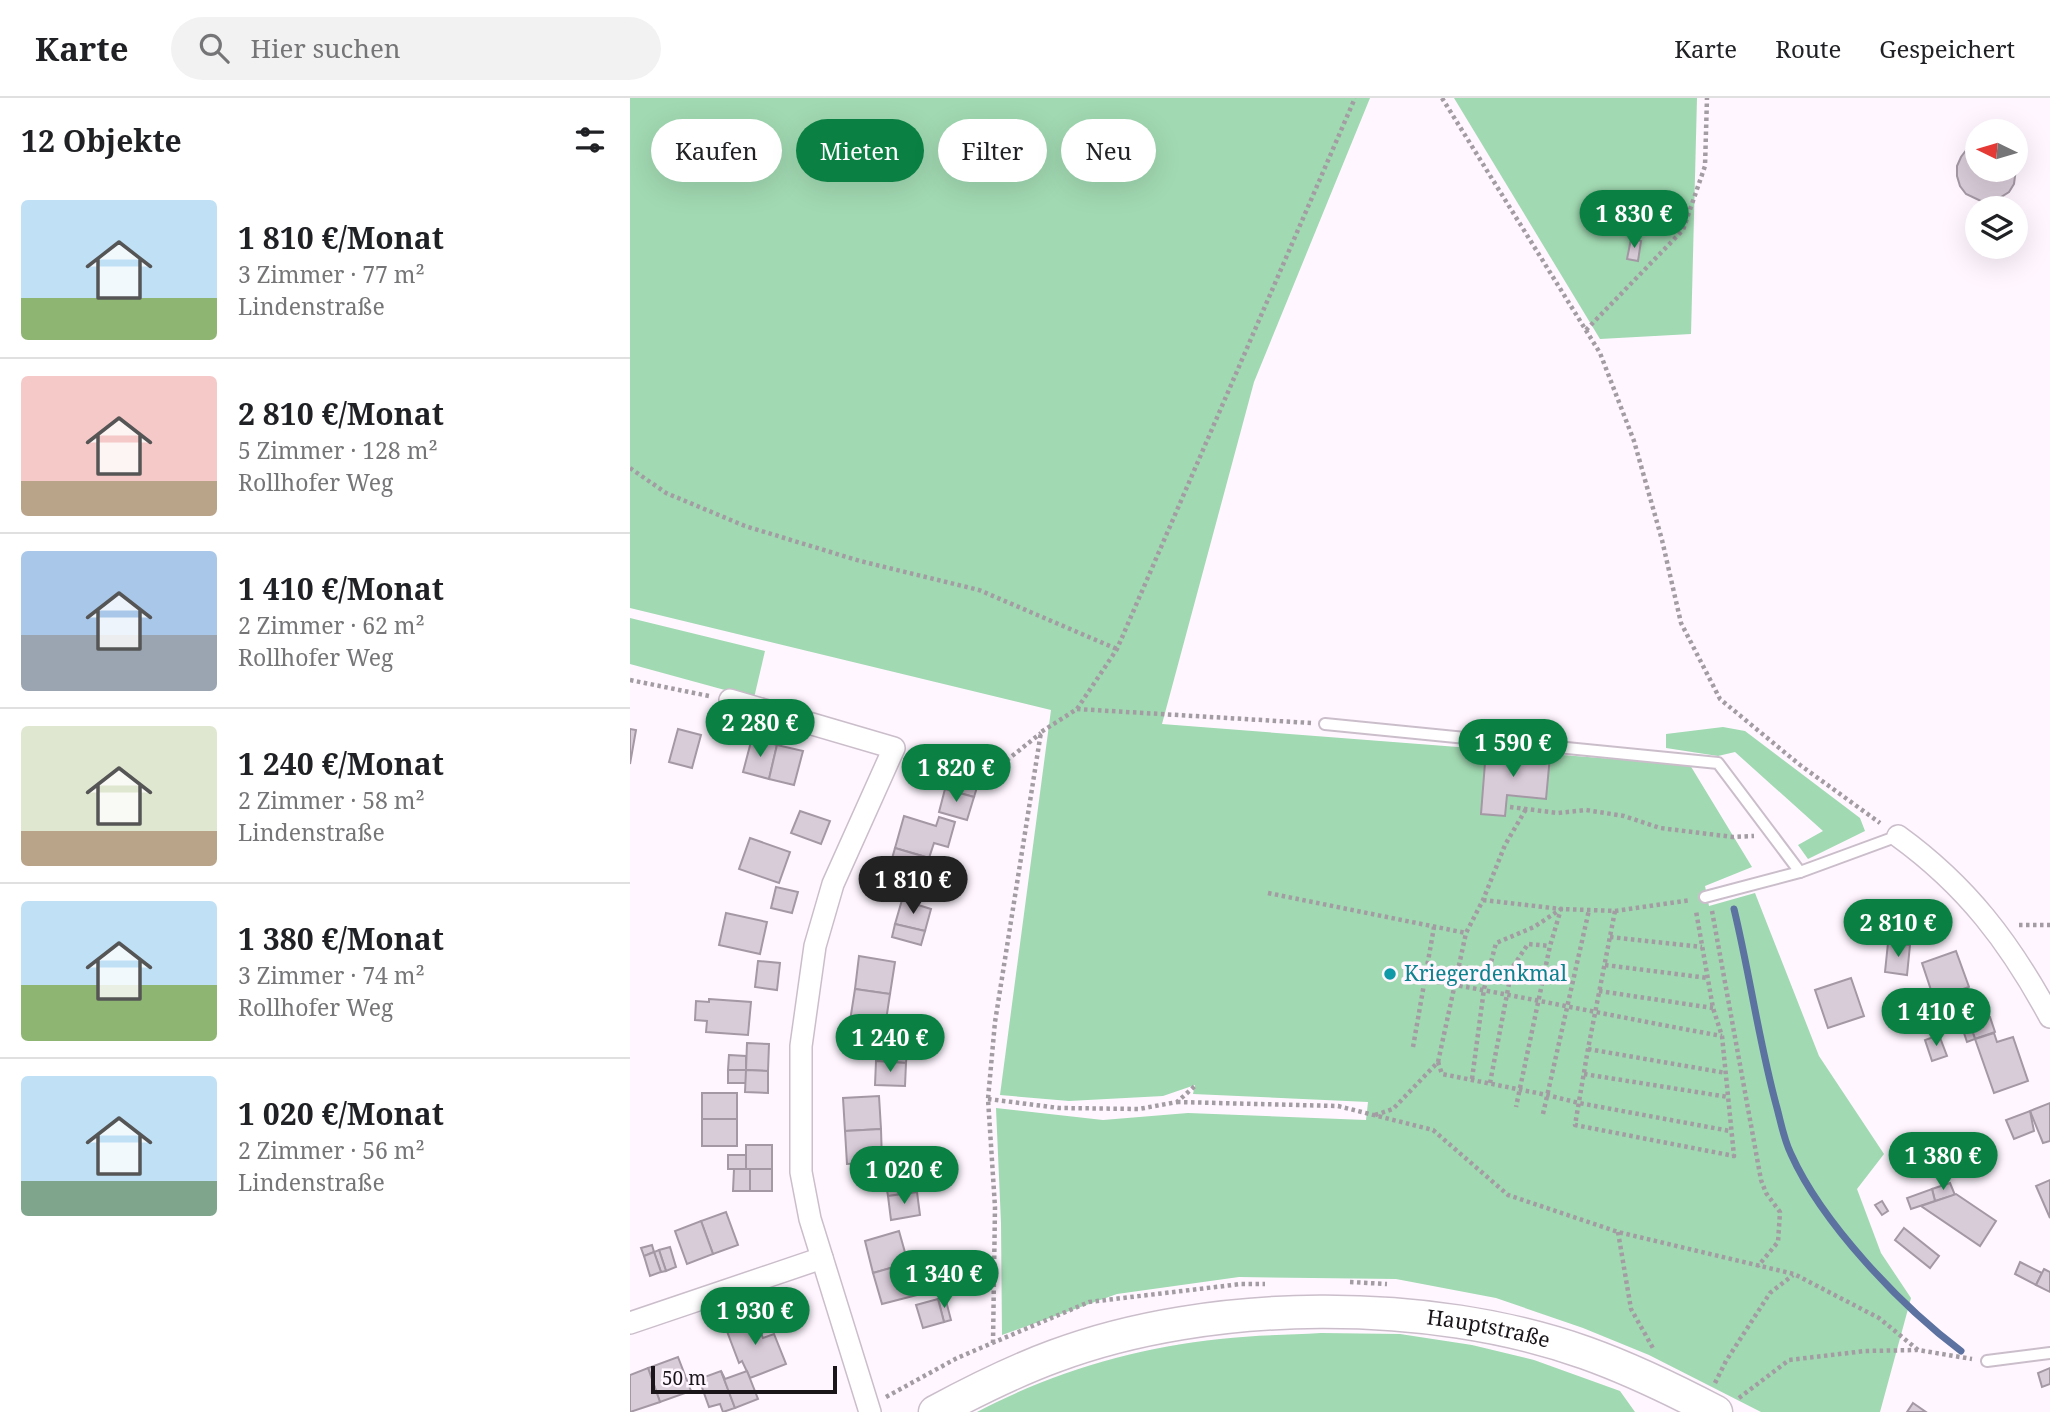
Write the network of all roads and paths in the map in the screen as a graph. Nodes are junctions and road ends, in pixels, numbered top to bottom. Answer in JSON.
{"nodes":[{"id":1,"x":1355,"y":98,"type":"edge"},
{"id":2,"x":1442,"y":98,"type":"edge"},
{"id":3,"x":1707,"y":98,"type":"edge"},
{"id":4,"x":1586,"y":330,"type":"junction"},
{"id":5,"x":630,"y":468,"type":"edge"},
{"id":6,"x":1117,"y":649,"type":"junction"},
{"id":7,"x":630,"y":680,"type":"edge"},
{"id":8,"x":730,"y":700,"type":"joint"},
{"id":9,"x":1077,"y":709,"type":"junction"},
{"id":10,"x":1325,"y":724,"type":"joint"},
{"id":11,"x":1041,"y":732,"type":"junction"},
{"id":12,"x":894,"y":748,"type":"junction"},
{"id":13,"x":1510,"y":807,"type":"dead end"},
{"id":14,"x":1526,"y":809,"type":"junction"},
{"id":15,"x":1772,"y":835,"type":"junction"},
{"id":16,"x":1898,"y":836,"type":"junction"},
{"id":17,"x":1800,"y":872,"type":"junction"},
{"id":18,"x":1268,"y":893,"type":"dead end"},
{"id":19,"x":1707,"y":897,"type":"joint"},
{"id":20,"x":1483,"y":900,"type":"junction"},
{"id":21,"x":1561,"y":909,"type":"junction"},
{"id":22,"x":1589,"y":910,"type":"junction"},
{"id":23,"x":1615,"y":911,"type":"junction"},
{"id":24,"x":1434,"y":927,"type":"junction"},
{"id":25,"x":1466,"y":933,"type":"junction"},
{"id":26,"x":1610,"y":937,"type":"junction"},
{"id":27,"x":1550,"y":946,"type":"junction"},
{"id":28,"x":1702,"y":947,"type":"junction"},
{"id":29,"x":1605,"y":965,"type":"junction"},
{"id":30,"x":1404,"y":976,"type":"dead end"},
{"id":31,"x":1708,"y":978,"type":"junction"},
{"id":32,"x":1426,"y":979,"type":"junction"},
{"id":33,"x":1455,"y":985,"type":"junction"},
{"id":34,"x":1484,"y":989,"type":"junction"},
{"id":35,"x":1598,"y":991,"type":"junction"},
{"id":36,"x":1506,"y":993,"type":"junction"},
{"id":37,"x":1540,"y":999,"type":"junction"},
{"id":38,"x":1567,"y":1008,"type":"junction"},
{"id":39,"x":1713,"y":1008,"type":"junction"},
{"id":40,"x":1596,"y":1013,"type":"junction"},
{"id":41,"x":2050,"y":1017,"type":"edge"},
{"id":42,"x":1722,"y":1036,"type":"junction"},
{"id":43,"x":1413,"y":1047,"type":"dead end"},
{"id":44,"x":1588,"y":1049,"type":"junction"},
{"id":45,"x":1438,"y":1062,"type":"junction"},
{"id":46,"x":1726,"y":1073,"type":"junction"},
{"id":47,"x":1584,"y":1074,"type":"junction"},
{"id":48,"x":1472,"y":1079,"type":"junction"},
{"id":49,"x":1490,"y":1083,"type":"junction"},
{"id":50,"x":1196,"y":1085,"type":"dead end"},
{"id":51,"x":1520,"y":1090,"type":"junction"},
{"id":52,"x":1547,"y":1095,"type":"junction"},
{"id":53,"x":1728,"y":1097,"type":"junction"},
{"id":54,"x":988,"y":1099,"type":"junction"},
{"id":55,"x":1177,"y":1102,"type":"junction"},
{"id":56,"x":1579,"y":1104,"type":"junction"},
{"id":57,"x":1516,"y":1107,"type":"dead end"},
{"id":58,"x":1543,"y":1114,"type":"dead end"},
{"id":59,"x":1374,"y":1115,"type":"junction"},
{"id":60,"x":1731,"y":1131,"type":"junction"},
{"id":61,"x":1618,"y":1232,"type":"junction"},
{"id":62,"x":822,"y":1258,"type":"junction"},
{"id":63,"x":1758,"y":1266,"type":"junction"},
{"id":64,"x":1794,"y":1275,"type":"junction"},
{"id":65,"x":630,"y":1323,"type":"edge"},
{"id":66,"x":1918,"y":1350,"type":"junction"},
{"id":67,"x":1655,"y":1352,"type":"dead end"},
{"id":68,"x":2050,"y":1353,"type":"edge"},
{"id":69,"x":1987,"y":1361,"type":"joint"},
{"id":70,"x":1711,"y":1408,"type":"edge"},
{"id":71,"x":870,"y":1411,"type":"edge"},
{"id":72,"x":935,"y":1412,"type":"edge"}],
"edges":[{"from":1,"to":6,"type":"path"},
{"from":2,"to":4,"type":"path"},
{"from":3,"to":4,"type":"path"},
{"from":4,"to":16,"type":"path"},
{"from":5,"to":6,"type":"path"},
{"from":6,"to":9,"type":"path"},
{"from":7,"to":8,"type":"path"},
{"from":8,"to":12,"type":"street"},
{"from":9,"to":10,"type":"path"},
{"from":9,"to":11,"type":"path"},
{"from":10,"to":15,"type":"lane"},
{"from":11,"to":12,"type":"path"},
{"from":11,"to":54,"type":"path"},
{"from":12,"to":62,"type":"street"},
{"from":13,"to":14,"type":"path"},
{"from":14,"to":15,"type":"path"},
{"from":14,"to":20,"type":"path"},
{"from":15,"to":17,"type":"lane"},
{"from":16,"to":17,"type":"lane"},
{"from":16,"to":41,"type":"street"},
{"from":17,"to":19,"type":"lane"},
{"from":18,"to":24,"type":"path"},
{"from":19,"to":63,"type":"path"},
{"from":20,"to":21,"type":"path"},
{"from":20,"to":25,"type":"path"},
{"from":21,"to":22,"type":"path"},
{"from":21,"to":27,"type":"path"},
{"from":21,"to":34,"type":"path"},
{"from":22,"to":23,"type":"path"},
{"from":22,"to":38,"type":"path"},
{"from":23,"to":26,"type":"path"},
{"from":23,"to":28,"type":"path"},
{"from":24,"to":25,"type":"path"},
{"from":24,"to":32,"type":"path"},
{"from":25,"to":33,"type":"path"},
{"from":26,"to":28,"type":"path"},
{"from":26,"to":29,"type":"path"},
{"from":27,"to":36,"type":"path"},
{"from":27,"to":37,"type":"path"},
{"from":28,"to":31,"type":"path"},
{"from":29,"to":31,"type":"path"},
{"from":29,"to":35,"type":"path"},
{"from":30,"to":32,"type":"path"},
{"from":31,"to":39,"type":"path"},
{"from":32,"to":33,"type":"path"},
{"from":32,"to":43,"type":"path"},
{"from":33,"to":34,"type":"path"},
{"from":33,"to":45,"type":"path"},
{"from":34,"to":36,"type":"path"},
{"from":34,"to":48,"type":"path"},
{"from":35,"to":39,"type":"path"},
{"from":35,"to":40,"type":"path"},
{"from":36,"to":37,"type":"path"},
{"from":36,"to":49,"type":"path"},
{"from":37,"to":38,"type":"path"},
{"from":37,"to":51,"type":"path"},
{"from":38,"to":40,"type":"path"},
{"from":38,"to":52,"type":"path"},
{"from":39,"to":42,"type":"path"},
{"from":40,"to":42,"type":"path"},
{"from":40,"to":44,"type":"path"},
{"from":42,"to":46,"type":"path"},
{"from":44,"to":46,"type":"path"},
{"from":44,"to":47,"type":"path"},
{"from":45,"to":48,"type":"path"},
{"from":45,"to":59,"type":"path"},
{"from":46,"to":53,"type":"path"},
{"from":47,"to":53,"type":"path"},
{"from":47,"to":56,"type":"path"},
{"from":48,"to":49,"type":"path"},
{"from":49,"to":51,"type":"path"},
{"from":50,"to":55,"type":"path"},
{"from":51,"to":52,"type":"path"},
{"from":51,"to":57,"type":"path"},
{"from":52,"to":56,"type":"path"},
{"from":52,"to":58,"type":"path"},
{"from":53,"to":60,"type":"path"},
{"from":54,"to":55,"type":"path"},
{"from":54,"to":71,"type":"path"},
{"from":55,"to":59,"type":"path"},
{"from":56,"to":60,"type":"path"},
{"from":56,"to":60,"type":"path"},
{"from":59,"to":61,"type":"path"},
{"from":61,"to":63,"type":"path"},
{"from":61,"to":67,"type":"path"},
{"from":62,"to":65,"type":"street"},
{"from":62,"to":71,"type":"street"},
{"from":63,"to":64,"type":"path"},
{"from":64,"to":66,"type":"path"},
{"from":64,"to":70,"type":"path"},
{"from":66,"to":69,"type":"path"},
{"from":66,"to":70,"type":"path"},
{"from":68,"to":69,"type":"lane"},
{"from":70,"to":72,"type":"main road","name":"Hauptstraße"}]}
